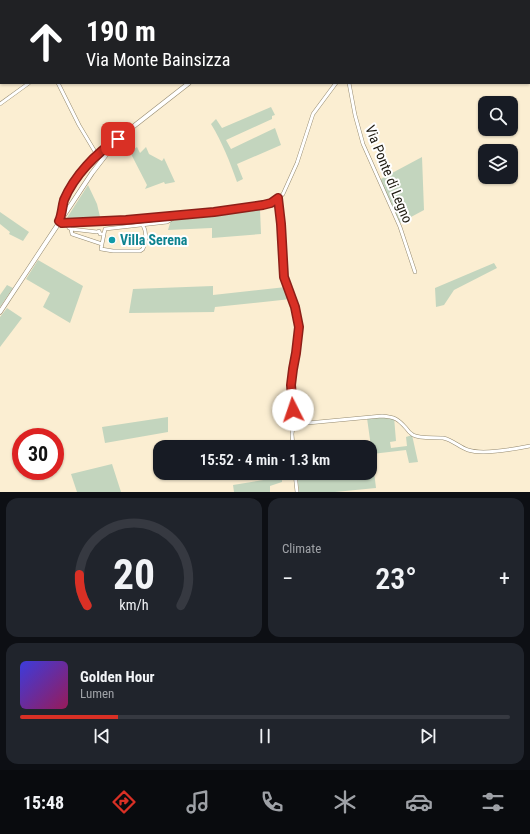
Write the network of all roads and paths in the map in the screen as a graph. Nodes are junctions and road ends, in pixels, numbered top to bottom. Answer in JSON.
{"nodes":[{"id":1,"x":28,"y":84,"type":"edge"},
{"id":2,"x":58,"y":84,"type":"edge"},
{"id":3,"x":189,"y":84,"type":"edge"},
{"id":4,"x":335,"y":84,"type":"edge"},
{"id":5,"x":349,"y":84,"type":"edge"},
{"id":6,"x":0,"y":104,"type":"edge"},
{"id":7,"x":124,"y":135,"type":"junction"},
{"id":8,"x":97,"y":155,"type":"junction"},
{"id":9,"x":278,"y":198,"type":"junction"},
{"id":10,"x":172,"y":219,"type":"dead end"},
{"id":11,"x":60,"y":221,"type":"junction"},
{"id":12,"x":67,"y":224,"type":"junction"},
{"id":13,"x":143,"y":225,"type":"junction"},
{"id":14,"x":71,"y":229,"type":"junction"},
{"id":15,"x":101,"y":233,"type":"junction"},
{"id":16,"x":102,"y":244,"type":"junction"},
{"id":17,"x":415,"y":272,"type":"dead end"},
{"id":18,"x":0,"y":312,"type":"edge"},
{"id":19,"x":293,"y":427,"type":"junction"},
{"id":20,"x":292,"y":440,"type":"edge"},
{"id":21,"x":530,"y":446,"type":"edge"},
{"id":22,"x":296,"y":480,"type":"edge"},
{"id":23,"x":297,"y":492,"type":"edge"}],
"edges":[{"from":1,"to":6,"type":"street"},
{"from":2,"to":8,"type":"street"},
{"from":3,"to":7,"type":"main road"},
{"from":4,"to":9,"type":"street"},
{"from":5,"to":17,"type":"street","name":"Via Ponte di Legno"},
{"from":7,"to":8,"type":"street"},
{"from":7,"to":11,"type":"main road"},
{"from":8,"to":11,"type":"street"},
{"from":9,"to":12,"type":"street"},
{"from":9,"to":19,"type":"street"},
{"from":10,"to":13,"type":"street"},
{"from":11,"to":12,"type":"street"},
{"from":11,"to":18,"type":"main road"},
{"from":12,"to":14,"type":"street"},
{"from":13,"to":15,"type":"street"},
{"from":13,"to":16,"type":"street"},
{"from":14,"to":15,"type":"street"},
{"from":14,"to":16,"type":"street"},
{"from":15,"to":16,"type":"street"},
{"from":19,"to":20,"type":"street"},
{"from":19,"to":21,"type":"street"},
{"from":22,"to":23,"type":"street"}]}
